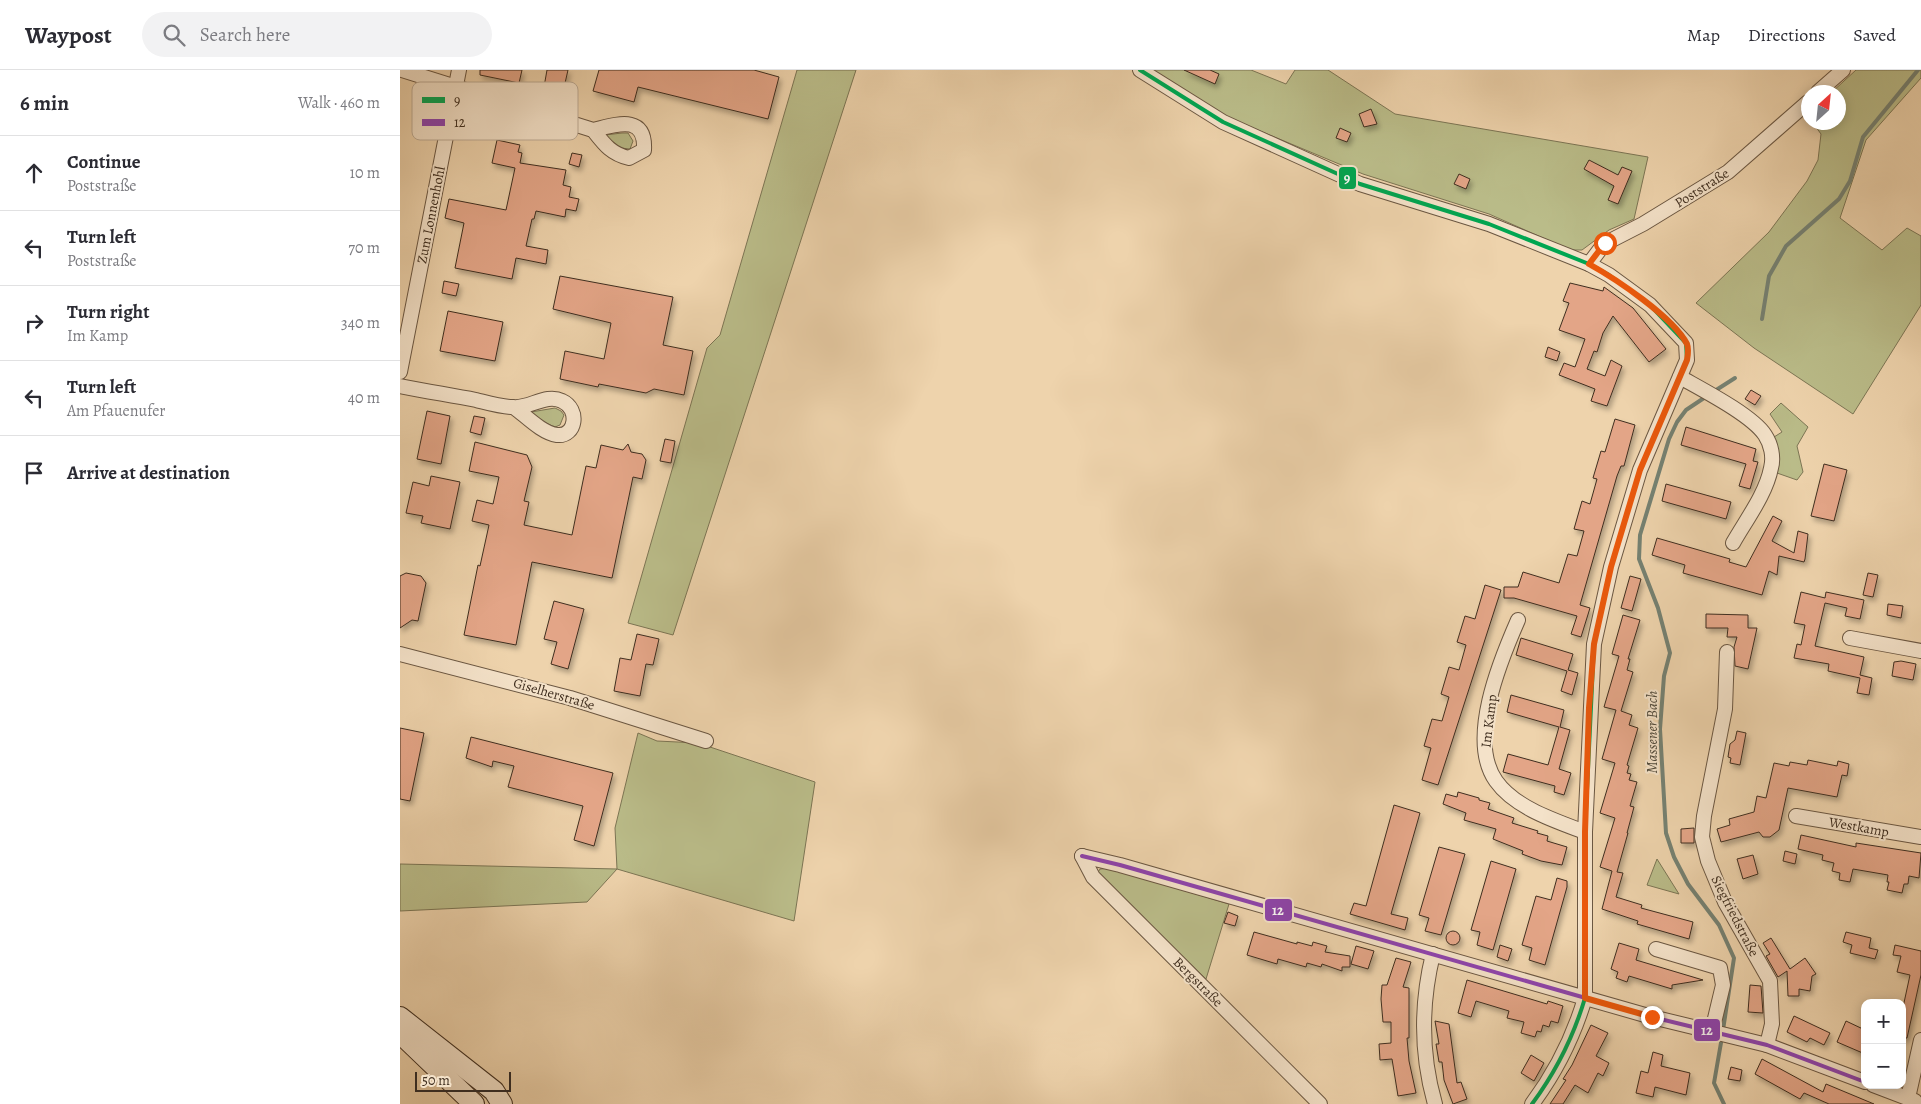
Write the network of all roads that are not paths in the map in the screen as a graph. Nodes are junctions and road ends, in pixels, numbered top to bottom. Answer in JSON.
{"nodes":[{"id":1,"x":402,"y":70,"type":"edge"},
{"id":2,"x":1140,"y":70,"type":"edge"},
{"id":3,"x":1843,"y":70,"type":"edge"},
{"id":4,"x":442,"y":82,"type":"edge"},
{"id":5,"x":1826,"y":85,"type":"edge"},
{"id":6,"x":1801,"y":108,"type":"edge"},
{"id":7,"x":578,"y":125,"type":"edge"},
{"id":8,"x":593,"y":130,"type":"dead end"},
{"id":9,"x":445,"y":140,"type":"edge"},
{"id":10,"x":1589,"y":264,"type":"junction"},
{"id":11,"x":400,"y":372,"type":"edge"},
{"id":12,"x":1680,"y":377,"type":"junction"},
{"id":13,"x":400,"y":386,"type":"edge"},
{"id":14,"x":515,"y":408,"type":"dead end"},
{"id":15,"x":1733,"y":543,"type":"dead end"},
{"id":16,"x":1518,"y":620,"type":"dead end"},
{"id":17,"x":1850,"y":638,"type":"dead end"},
{"id":18,"x":1921,"y":651,"type":"edge"},
{"id":19,"x":1727,"y":652,"type":"dead end"},
{"id":20,"x":400,"y":654,"type":"edge"},
{"id":21,"x":706,"y":741,"type":"dead end"},
{"id":22,"x":1796,"y":816,"type":"dead end"},
{"id":23,"x":1585,"y":832,"type":"junction"},
{"id":24,"x":1921,"y":837,"type":"edge"},
{"id":25,"x":1656,"y":949,"type":"dead end"},
{"id":26,"x":1433,"y":954,"type":"junction"},
{"id":27,"x":1585,"y":998,"type":"junction"},
{"id":28,"x":400,"y":1017,"type":"edge"},
{"id":29,"x":1714,"y":1031,"type":"junction"},
{"id":30,"x":400,"y":1032,"type":"edge"},
{"id":31,"x":1921,"y":1040,"type":"edge"},
{"id":32,"x":1766,"y":1045,"type":"junction"},
{"id":33,"x":1861,"y":1081,"type":"edge"},
{"id":34,"x":1882,"y":1089,"type":"edge"},
{"id":35,"x":1911,"y":1101,"type":"edge"},
{"id":36,"x":474,"y":1104,"type":"edge"},
{"id":37,"x":502,"y":1104,"type":"edge"},
{"id":38,"x":1320,"y":1104,"type":"edge"},
{"id":39,"x":1435,"y":1104,"type":"edge"},
{"id":40,"x":1532,"y":1104,"type":"edge"},
{"id":41,"x":1921,"y":1104,"type":"edge"}],
"edges":[{"from":1,"to":4,"type":"street"},
{"from":2,"to":10,"type":"street"},
{"from":3,"to":5,"type":"street"},
{"from":6,"to":10,"type":"street","name":"Poststraße"},
{"from":7,"to":8,"type":"street"},
{"from":9,"to":11,"type":"street","name":"Zum Lonnenhohl"},
{"from":10,"to":12,"type":"street"},
{"from":12,"to":15,"type":"street"},
{"from":12,"to":23,"type":"street"},
{"from":13,"to":14,"type":"street"},
{"from":16,"to":23,"type":"street","name":"Im Kamp"},
{"from":17,"to":18,"type":"street"},
{"from":19,"to":32,"type":"street","name":"Siegfriedstraße"},
{"from":20,"to":21,"type":"street","name":"Giselherstraße"},
{"from":22,"to":24,"type":"street","name":"Westkamp"},
{"from":23,"to":27,"type":"street"},
{"from":25,"to":29,"type":"street"},
{"from":26,"to":27,"type":"street"},
{"from":26,"to":38,"type":"street","name":"Bergstraße"},
{"from":26,"to":39,"type":"street"},
{"from":27,"to":29,"type":"street"},
{"from":27,"to":40,"type":"street"},
{"from":28,"to":37,"type":"main road"},
{"from":29,"to":32,"type":"street"},
{"from":30,"to":36,"type":"main road"},
{"from":31,"to":35,"type":"street"},
{"from":32,"to":33,"type":"street"},
{"from":34,"to":35,"type":"street"},
{"from":35,"to":41,"type":"street"}]}
